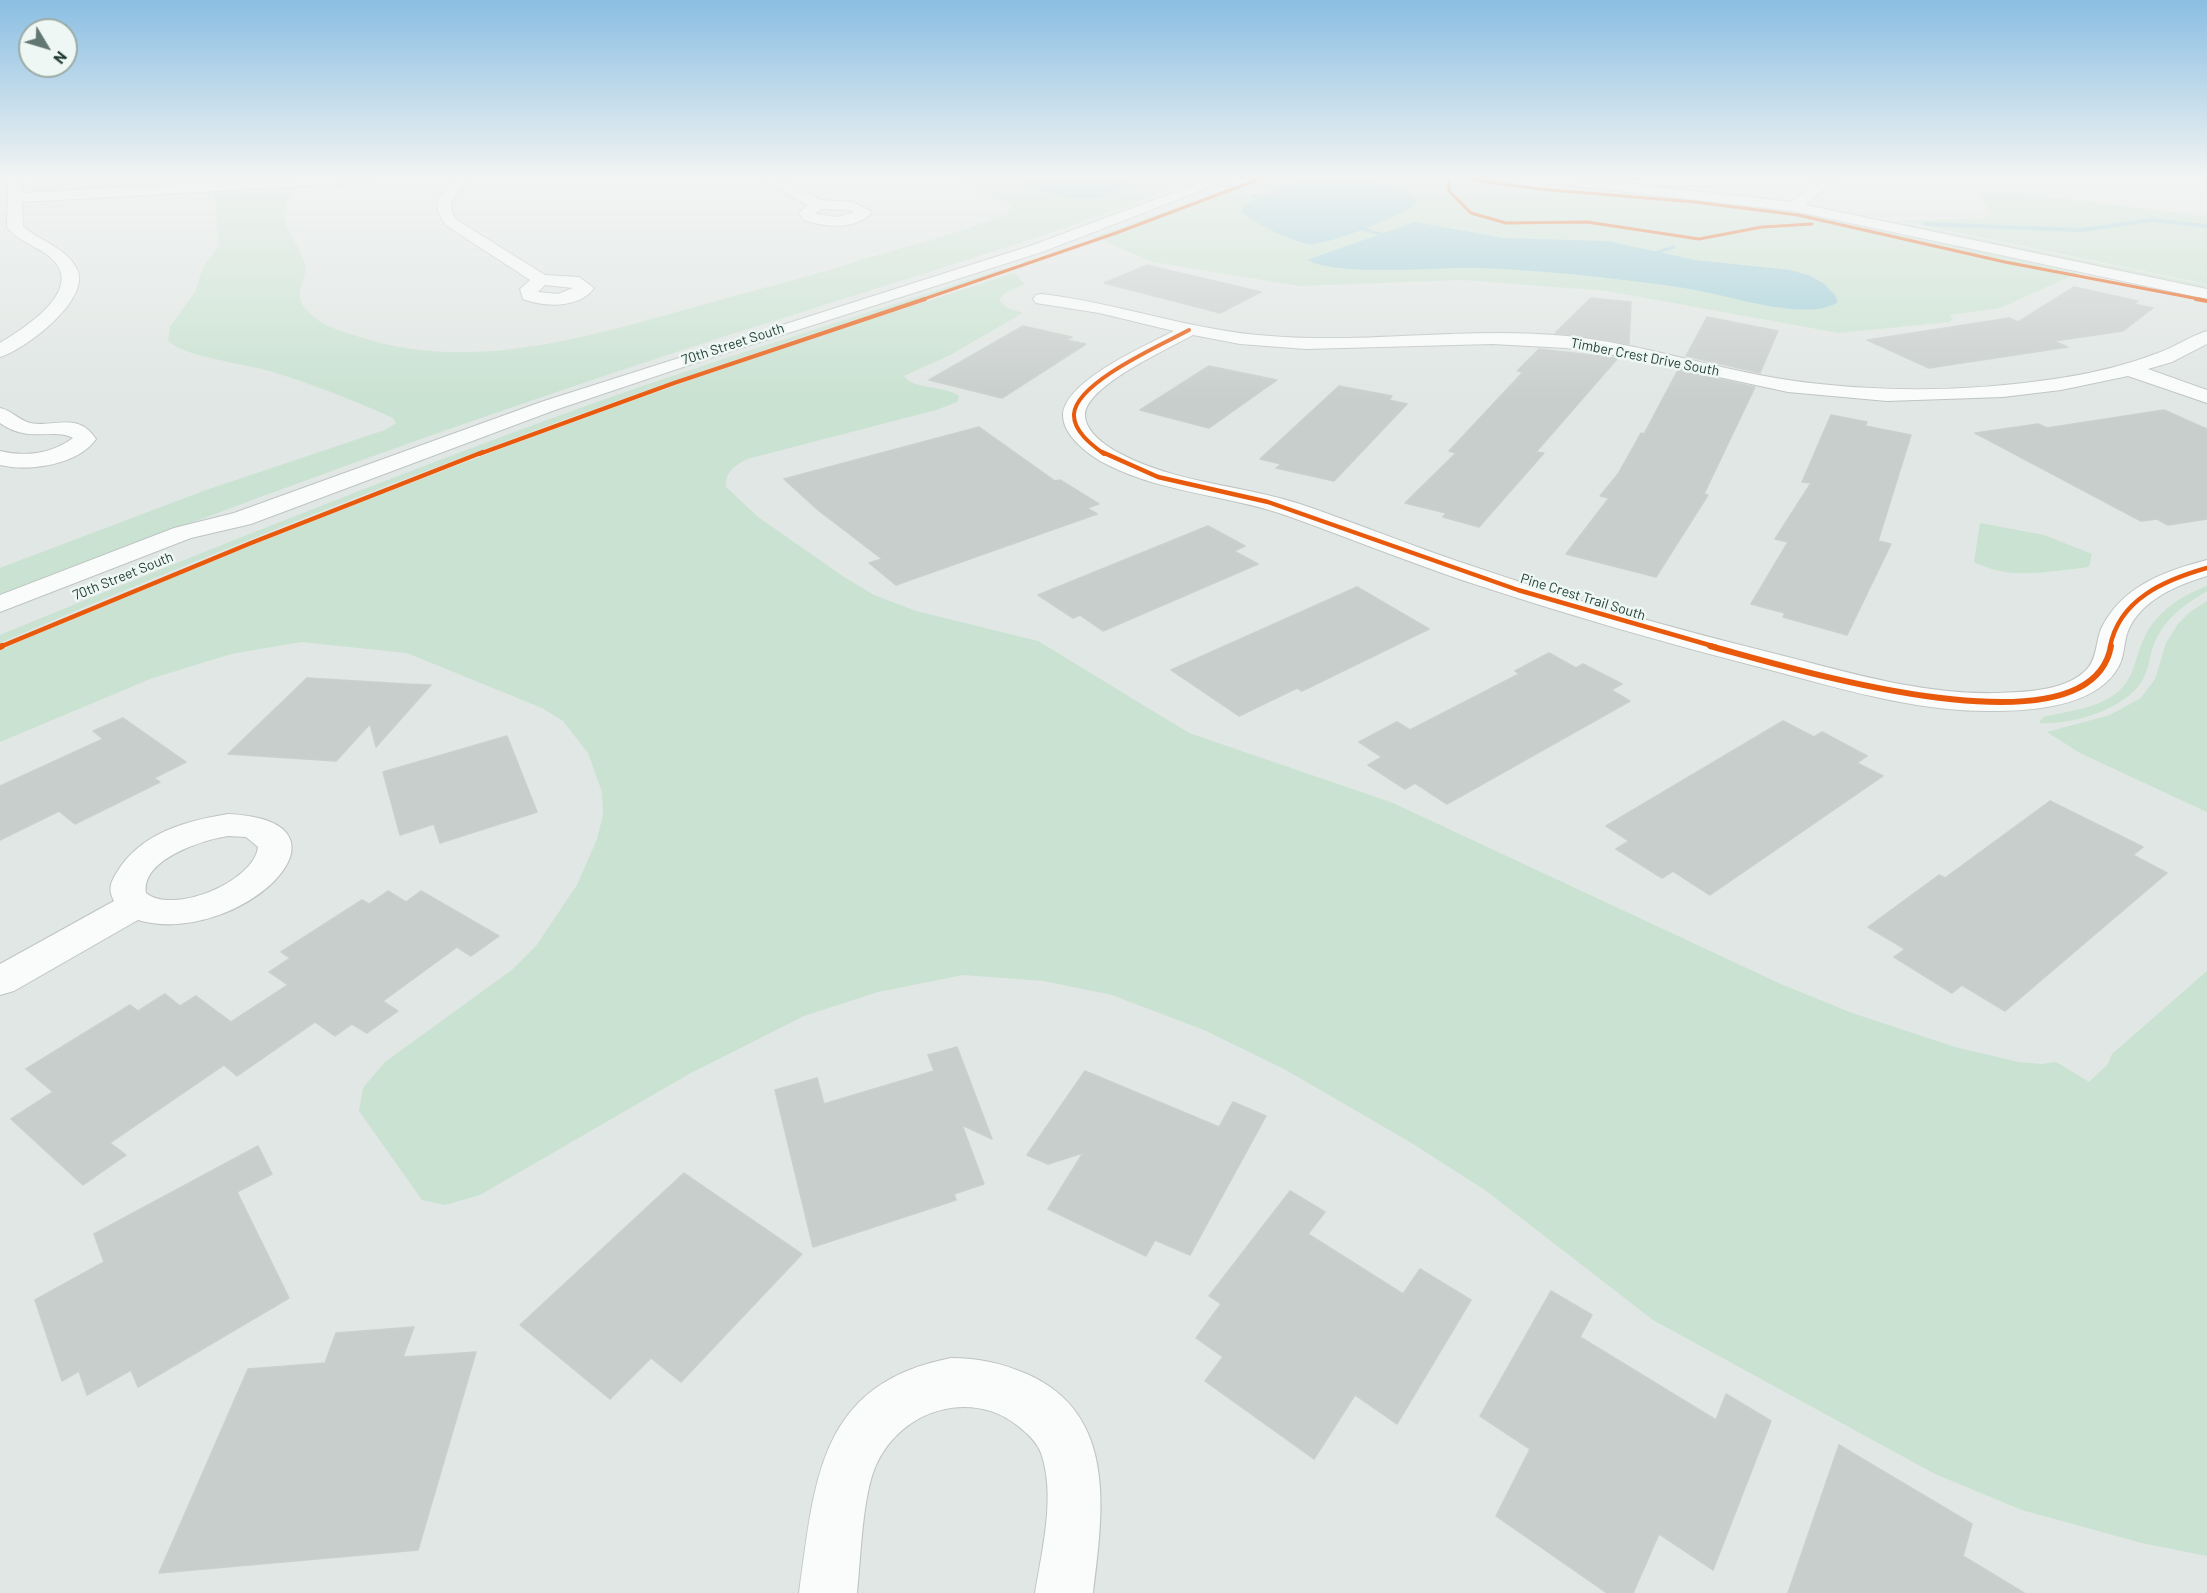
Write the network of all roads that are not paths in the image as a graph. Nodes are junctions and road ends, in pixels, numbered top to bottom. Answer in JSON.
{"nodes":[{"id":1,"x":53,"y":252,"type":"edge"},
{"id":2,"x":498,"y":252,"type":"edge"},
{"id":3,"x":1026,"y":252,"type":"edge"},
{"id":4,"x":2009,"y":252,"type":"edge"},
{"id":5,"x":541,"y":280,"type":"dead end"},
{"id":6,"x":2207,"y":294,"type":"edge"},
{"id":7,"x":1042,"y":299,"type":"dead end"},
{"id":8,"x":1189,"y":330,"type":"junction"},
{"id":9,"x":2207,"y":337,"type":"edge"},
{"id":10,"x":0,"y":351,"type":"edge"},
{"id":11,"x":2128,"y":369,"type":"junction"},
{"id":12,"x":2207,"y":397,"type":"edge"},
{"id":13,"x":0,"y":414,"type":"edge"},
{"id":14,"x":22,"y":428,"type":"junction"},
{"id":15,"x":0,"y":446,"type":"edge"},
{"id":16,"x":0,"y":458,"type":"edge"},
{"id":17,"x":243,"y":519,"type":"junction"},
{"id":18,"x":2207,"y":568,"type":"edge"},
{"id":19,"x":0,"y":604,"type":"edge"},
{"id":20,"x":0,"y":626,"type":"edge"},
{"id":21,"x":137,"y":905,"type":"dead end"},
{"id":22,"x":0,"y":981,"type":"edge"},
{"id":23,"x":828,"y":1593,"type":"edge"},
{"id":24,"x":1064,"y":1593,"type":"edge"}],
"edges":[{"from":1,"to":10,"type":"street"},
{"from":2,"to":5,"type":"street"},
{"from":3,"to":17,"type":"street","name":"70th Street South"},
{"from":4,"to":6,"type":"street"},
{"from":7,"to":8,"type":"street","name":"Timber Crest Drive South"},
{"from":8,"to":11,"type":"street","name":"Timber Crest Drive South"},
{"from":8,"to":18,"type":"street","name":"Pine Crest Trail South"},
{"from":9,"to":11,"type":"street","name":"Timber Crest Drive South"},
{"from":11,"to":12,"type":"street"},
{"from":13,"to":14,"type":"street"},
{"from":14,"to":15,"type":"street"},
{"from":14,"to":16,"type":"street"},
{"from":17,"to":19,"type":"street","name":"70th Street South"},
{"from":17,"to":20,"type":"street","name":"70th Street South"},
{"from":21,"to":22,"type":"street"},
{"from":23,"to":24,"type":"street"}]}
